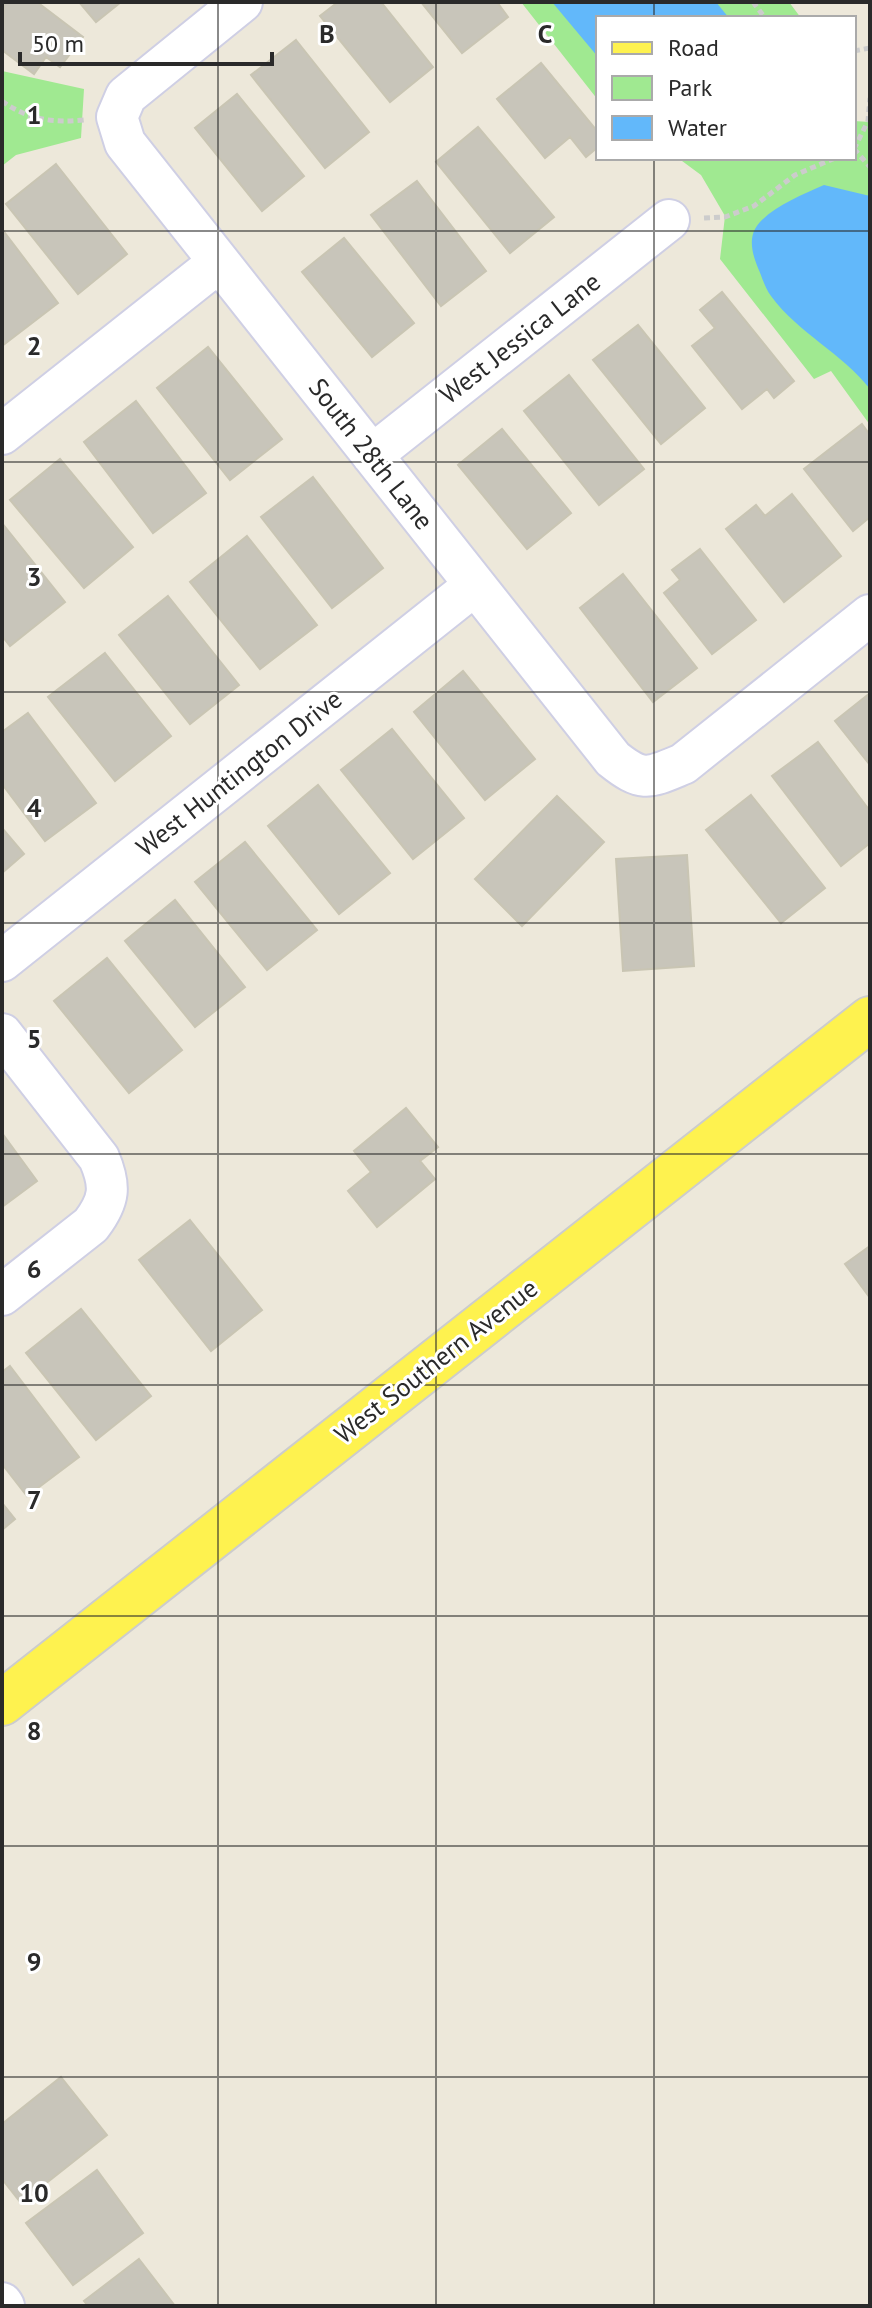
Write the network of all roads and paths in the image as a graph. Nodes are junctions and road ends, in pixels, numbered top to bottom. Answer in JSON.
{"nodes":[{"id":1,"x":241,"y":2,"type":"edge"},
{"id":2,"x":870,"y":98,"type":"edge"},
{"id":3,"x":2,"y":101,"type":"edge"},
{"id":4,"x":117,"y":117,"type":"junction"},
{"id":5,"x":856,"y":145,"type":"edge"},
{"id":6,"x":856,"y":151,"type":"edge"},
{"id":7,"x":830,"y":160,"type":"edge"},
{"id":8,"x":870,"y":167,"type":"edge"},
{"id":9,"x":669,"y":220,"type":"joint"},
{"id":10,"x":219,"y":262,"type":"junction"},
{"id":11,"x":2,"y":434,"type":"edge"},
{"id":12,"x":372,"y":455,"type":"junction"},
{"id":13,"x":475,"y":585,"type":"junction"},
{"id":14,"x":870,"y":615,"type":"edge"},
{"id":15,"x":2,"y":961,"type":"edge"},
{"id":16,"x":870,"y":1019,"type":"edge"},
{"id":17,"x":2,"y":1034,"type":"edge"},
{"id":18,"x":2,"y":1295,"type":"edge"},
{"id":19,"x":4,"y":1697,"type":"edge"}],
"edges":[{"from":1,"to":4,"type":"street"},
{"from":2,"to":5,"type":"path"},
{"from":3,"to":4,"type":"path"},
{"from":4,"to":10,"type":"street","name":"South 28th Lane"},
{"from":6,"to":8,"type":"path"},
{"from":7,"to":9,"type":"path"},
{"from":9,"to":12,"type":"street","name":"West Jessica Lane"},
{"from":10,"to":11,"type":"street"},
{"from":10,"to":12,"type":"street","name":"South 28th Lane"},
{"from":12,"to":13,"type":"street","name":"South 28th Lane"},
{"from":13,"to":14,"type":"street","name":"South 28th Lane"},
{"from":13,"to":15,"type":"street","name":"West Huntington Drive"},
{"from":16,"to":19,"type":"main road","name":"West Southern Avenue"},
{"from":17,"to":18,"type":"street"}]}
